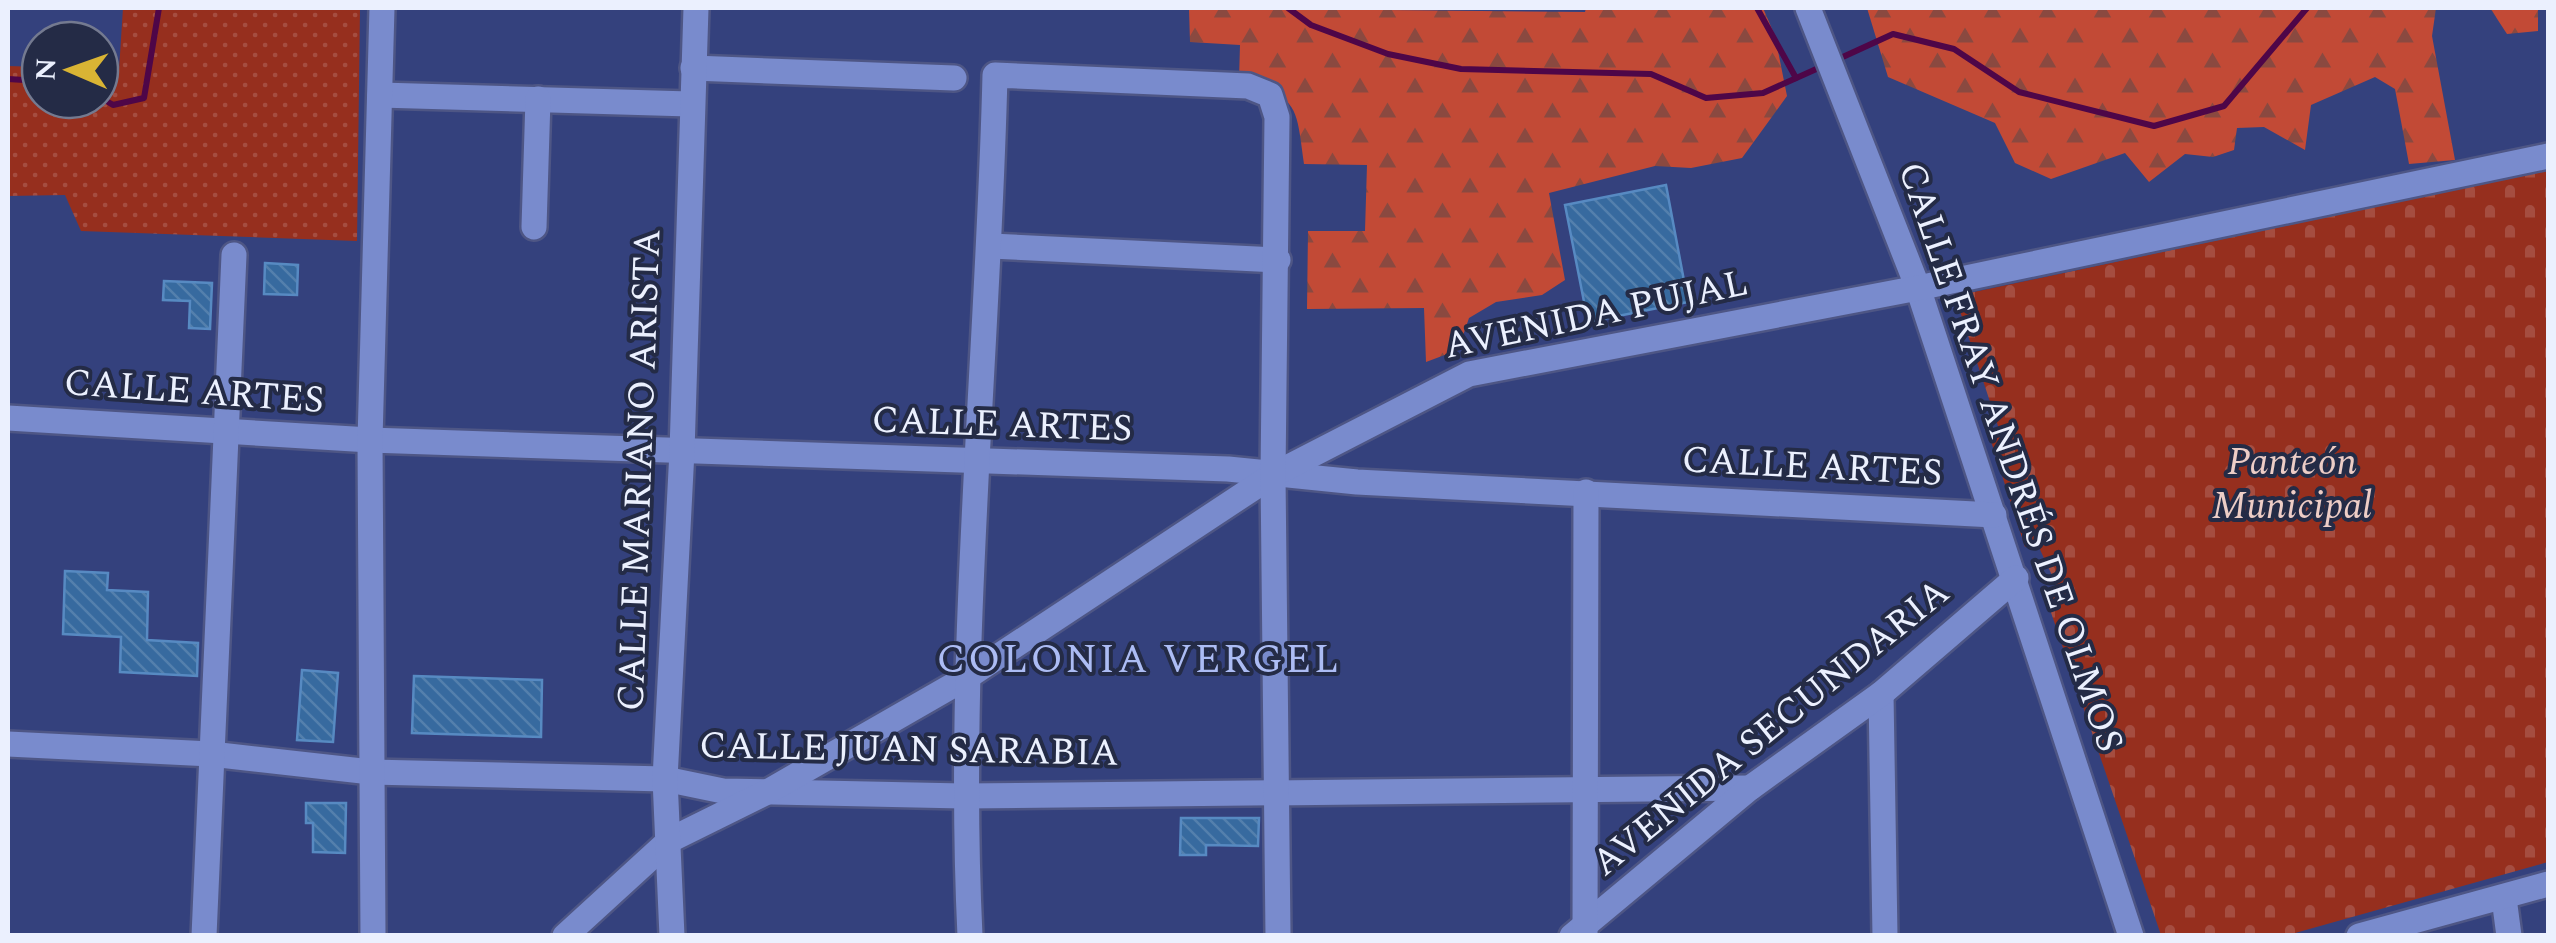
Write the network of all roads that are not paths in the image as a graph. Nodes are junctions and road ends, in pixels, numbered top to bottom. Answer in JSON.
{"nodes":[{"id":1,"x":382,"y":8,"type":"edge"},
{"id":2,"x":696,"y":8,"type":"edge"},
{"id":3,"x":1808,"y":8,"type":"edge"},
{"id":4,"x":693,"y":68,"type":"junction"},
{"id":5,"x":954,"y":78,"type":"dead end"},
{"id":6,"x":380,"y":95,"type":"junction"},
{"id":7,"x":538,"y":99,"type":"junction"},
{"id":8,"x":690,"y":104,"type":"junction"},
{"id":9,"x":2548,"y":156,"type":"edge"},
{"id":10,"x":534,"y":227,"type":"dead end"},
{"id":11,"x":991,"y":246,"type":"junction"},
{"id":12,"x":234,"y":255,"type":"dead end"},
{"id":13,"x":1278,"y":260,"type":"junction"},
{"id":14,"x":1918,"y":288,"type":"junction"},
{"id":15,"x":8,"y":418,"type":"edge"},
{"id":16,"x":224,"y":434,"type":"junction"},
{"id":17,"x":370,"y":440,"type":"junction"},
{"id":18,"x":682,"y":451,"type":"junction"},
{"id":19,"x":980,"y":463,"type":"junction"},
{"id":20,"x":1273,"y":475,"type":"junction"},
{"id":21,"x":1586,"y":492,"type":"junction"},
{"id":22,"x":1994,"y":515,"type":"junction"},
{"id":23,"x":2016,"y":578,"type":"junction"},
{"id":24,"x":964,"y":679,"type":"junction"},
{"id":25,"x":1882,"y":694,"type":"junction"},
{"id":26,"x":8,"y":744,"type":"edge"},
{"id":27,"x":211,"y":754,"type":"junction"},
{"id":28,"x":371,"y":772,"type":"junction"},
{"id":29,"x":665,"y":779,"type":"junction"},
{"id":30,"x":1750,"y":788,"type":"junction"},
{"id":31,"x":1276,"y":790,"type":"junction"},
{"id":32,"x":1584,"y":790,"type":"junction"},
{"id":33,"x":769,"y":791,"type":"junction"},
{"id":34,"x":963,"y":796,"type":"junction"},
{"id":35,"x":670,"y":840,"type":"junction"},
{"id":36,"x":2548,"y":884,"type":"edge"},
{"id":37,"x":2504,"y":898,"type":"junction"},
{"id":38,"x":1580,"y":932,"type":"edge"},
{"id":39,"x":204,"y":936,"type":"edge"},
{"id":40,"x":373,"y":936,"type":"edge"},
{"id":41,"x":566,"y":936,"type":"edge"},
{"id":42,"x":672,"y":936,"type":"edge"},
{"id":43,"x":970,"y":936,"type":"edge"},
{"id":44,"x":1278,"y":936,"type":"edge"},
{"id":45,"x":1885,"y":936,"type":"edge"},
{"id":46,"x":2130,"y":936,"type":"edge"},
{"id":47,"x":2359,"y":936,"type":"edge"},
{"id":48,"x":2509,"y":936,"type":"edge"}],
"edges":[{"from":1,"to":6,"type":"street"},
{"from":2,"to":4,"type":"street","name":"CALLE MARIANO ARISTA"},
{"from":3,"to":14,"type":"street","name":"CALLE FRAY ANDRÉS DE OLMOS"},
{"from":4,"to":5,"type":"street"},
{"from":4,"to":8,"type":"street","name":"CALLE MARIANO ARISTA"},
{"from":6,"to":7,"type":"street"},
{"from":6,"to":17,"type":"street"},
{"from":7,"to":8,"type":"street"},
{"from":7,"to":10,"type":"street"},
{"from":8,"to":18,"type":"street","name":"CALLE MARIANO ARISTA"},
{"from":9,"to":14,"type":"street","name":"AVENIDA PUJAL"},
{"from":11,"to":13,"type":"street"},
{"from":11,"to":13,"type":"street"},
{"from":11,"to":19,"type":"street"},
{"from":12,"to":16,"type":"street"},
{"from":13,"to":20,"type":"street"},
{"from":14,"to":20,"type":"street","name":"AVENIDA PUJAL"},
{"from":14,"to":22,"type":"street","name":"CALLE FRAY ANDRÉS DE OLMOS"},
{"from":15,"to":16,"type":"street","name":"CALLE ARTES"},
{"from":16,"to":17,"type":"street","name":"CALLE ARTES"},
{"from":16,"to":27,"type":"street"},
{"from":17,"to":18,"type":"street","name":"CALLE ARTES"},
{"from":17,"to":28,"type":"street"},
{"from":18,"to":19,"type":"street","name":"CALLE ARTES"},
{"from":18,"to":29,"type":"street","name":"CALLE MARIANO ARISTA"},
{"from":19,"to":20,"type":"street","name":"CALLE ARTES"},
{"from":19,"to":24,"type":"street"},
{"from":20,"to":21,"type":"street","name":"CALLE ARTES"},
{"from":20,"to":24,"type":"street","name":"AVENIDA PUJAL"},
{"from":20,"to":31,"type":"street"},
{"from":21,"to":22,"type":"street","name":"CALLE ARTES"},
{"from":21,"to":32,"type":"street"},
{"from":22,"to":23,"type":"street","name":"CALLE FRAY ANDRÉS DE OLMOS"},
{"from":23,"to":25,"type":"street","name":"AVENIDA SECUNDARIA"},
{"from":23,"to":46,"type":"street","name":"CALLE FRAY ANDRÉS DE OLMOS"},
{"from":24,"to":33,"type":"street","name":"AVENIDA PUJAL"},
{"from":24,"to":34,"type":"street"},
{"from":25,"to":30,"type":"street","name":"AVENIDA SECUNDARIA"},
{"from":25,"to":45,"type":"street"},
{"from":26,"to":27,"type":"street","name":"CALLE JUAN SARABIA"},
{"from":27,"to":28,"type":"street","name":"CALLE JUAN SARABIA"},
{"from":27,"to":39,"type":"street"},
{"from":28,"to":29,"type":"street","name":"CALLE JUAN SARABIA"},
{"from":28,"to":40,"type":"street"},
{"from":29,"to":33,"type":"street","name":"CALLE JUAN SARABIA"},
{"from":29,"to":35,"type":"street","name":"CALLE MARIANO ARISTA"},
{"from":30,"to":32,"type":"street","name":"CALLE JUAN SARABIA"},
{"from":30,"to":38,"type":"street","name":"AVENIDA SECUNDARIA"},
{"from":31,"to":32,"type":"street","name":"CALLE JUAN SARABIA"},
{"from":31,"to":34,"type":"street","name":"CALLE JUAN SARABIA"},
{"from":31,"to":44,"type":"street"},
{"from":32,"to":38,"type":"street"},
{"from":33,"to":34,"type":"street","name":"CALLE JUAN SARABIA"},
{"from":33,"to":35,"type":"street","name":"AVENIDA PUJAL"},
{"from":34,"to":43,"type":"street"},
{"from":35,"to":41,"type":"street","name":"AVENIDA PUJAL"},
{"from":35,"to":42,"type":"street","name":"CALLE MARIANO ARISTA"},
{"from":36,"to":37,"type":"street"},
{"from":37,"to":47,"type":"street"},
{"from":37,"to":48,"type":"street"}]}
